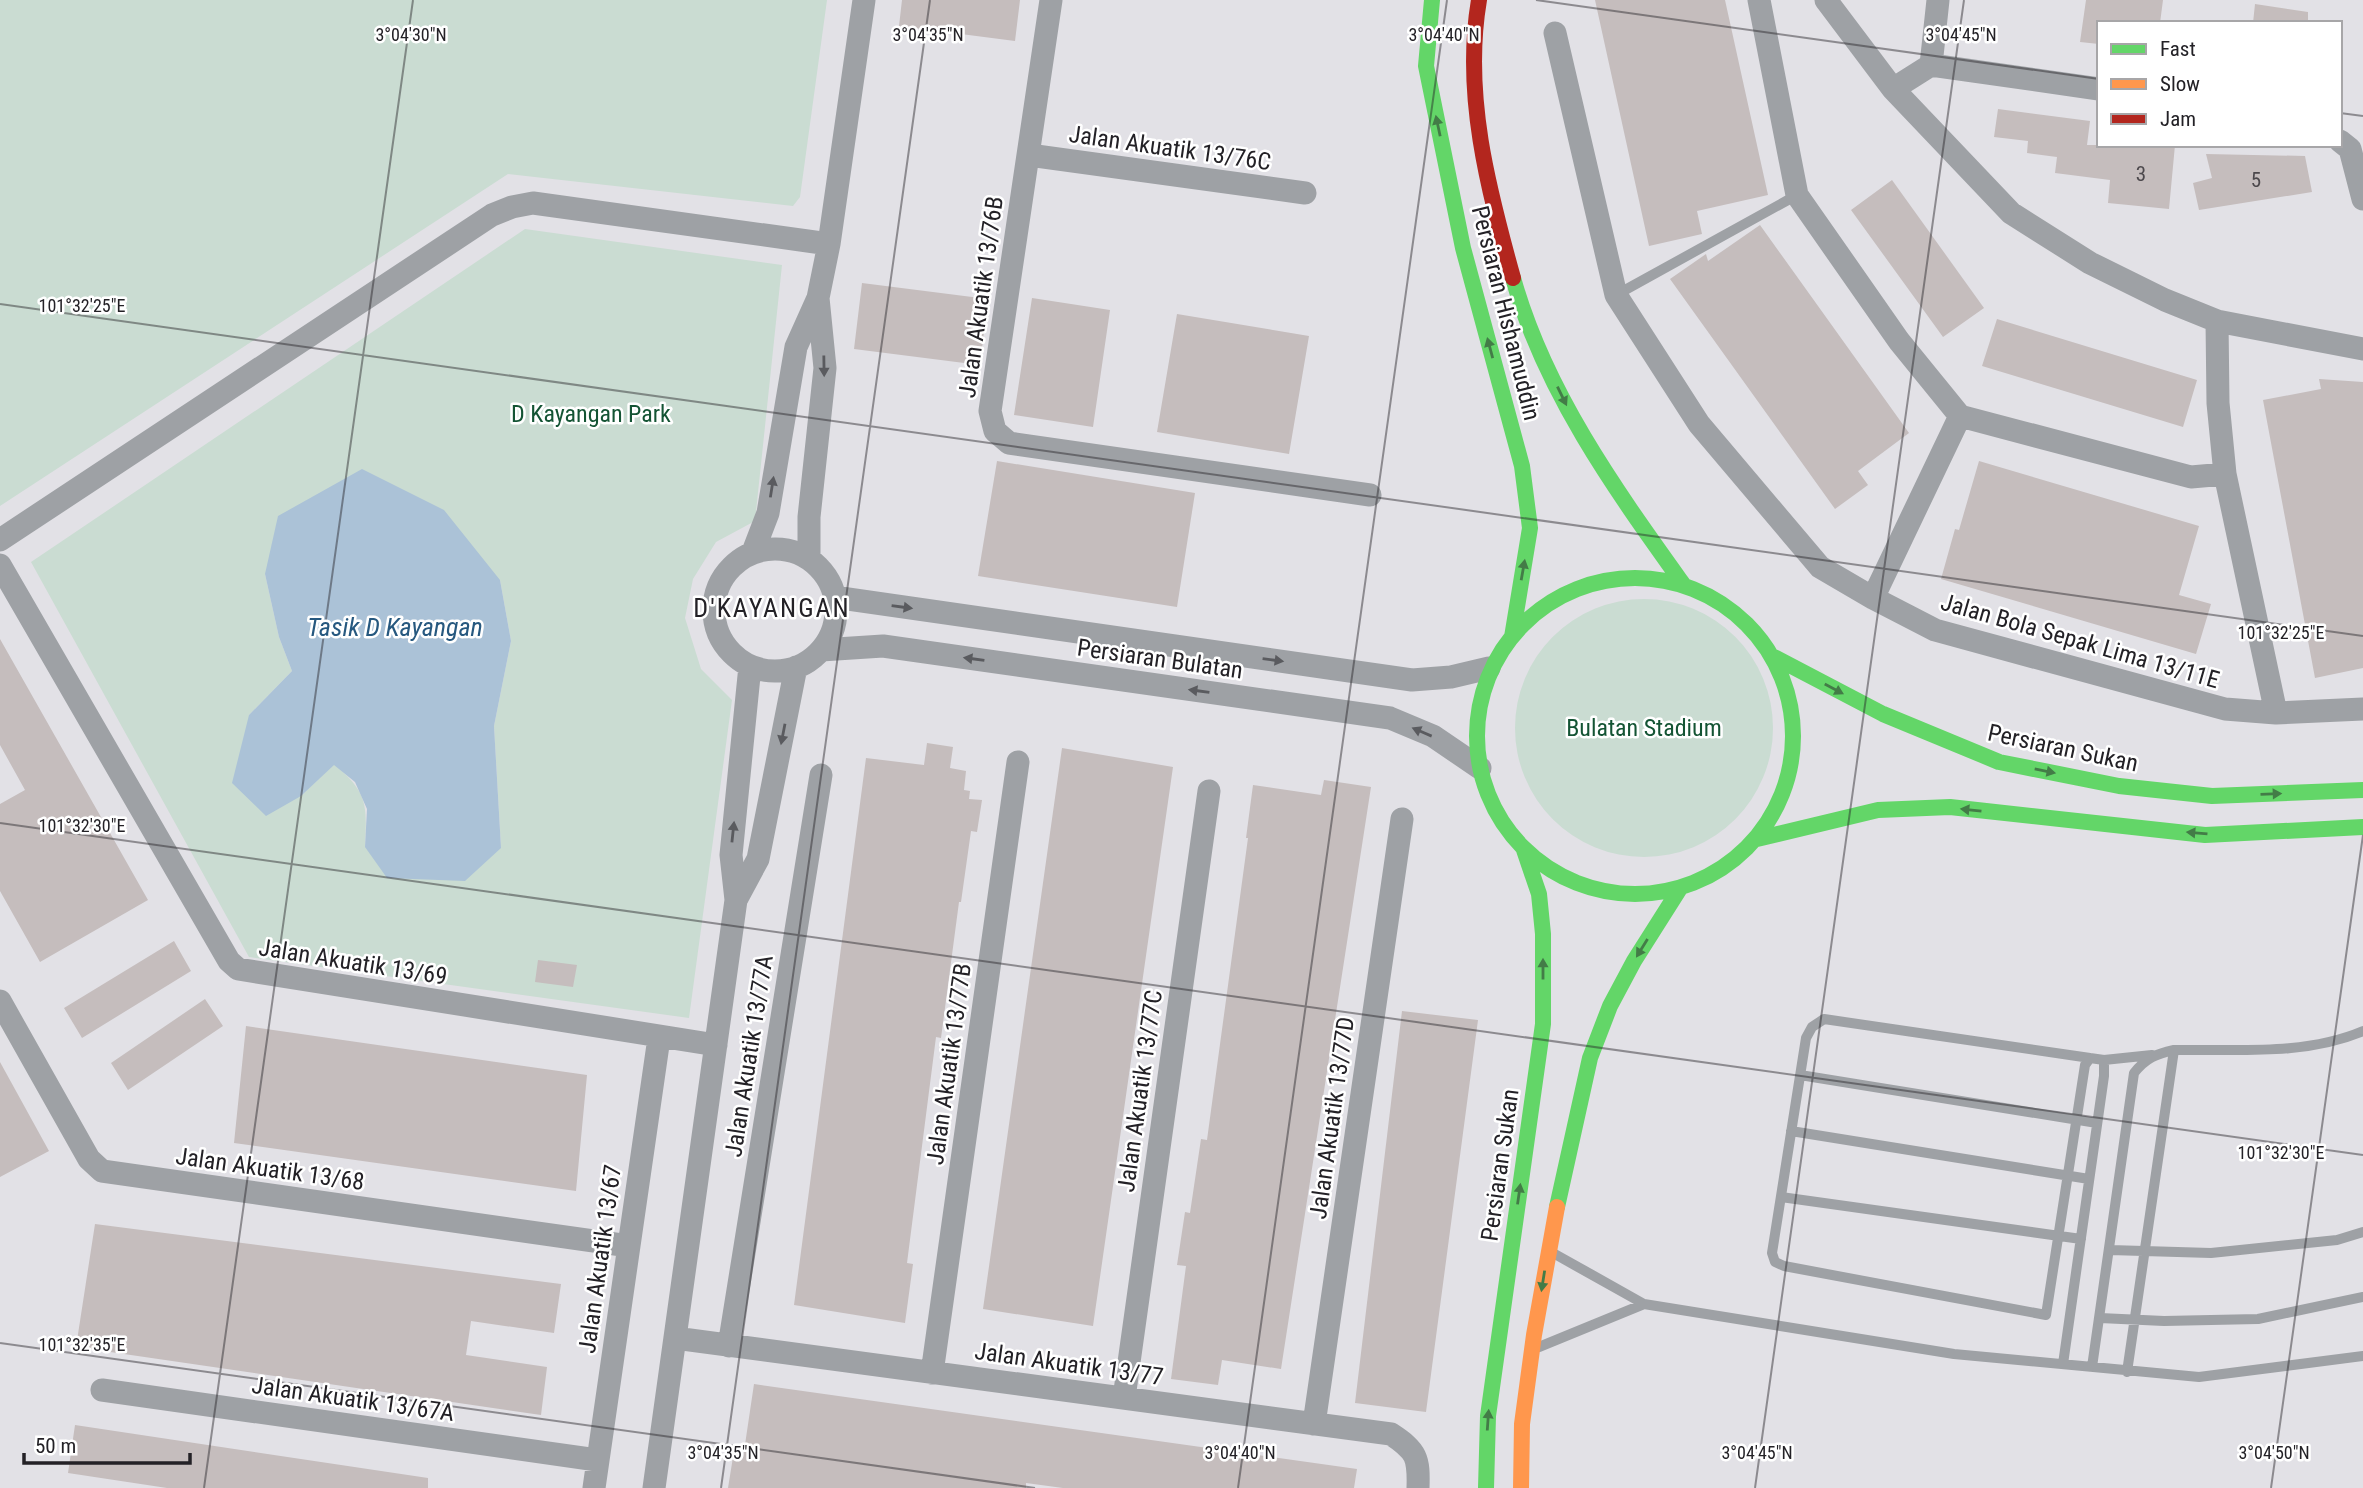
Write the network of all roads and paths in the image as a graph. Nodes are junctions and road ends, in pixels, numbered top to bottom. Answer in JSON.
{"nodes":[{"id":1,"x":864,"y":0,"type":"edge"},
{"id":2,"x":1051,"y":0,"type":"edge"},
{"id":3,"x":1432,"y":0,"type":"edge"},
{"id":4,"x":1479,"y":0,"type":"edge"},
{"id":5,"x":1759,"y":0,"type":"edge"},
{"id":6,"x":1826,"y":0,"type":"edge"},
{"id":7,"x":1938,"y":0,"type":"edge"},
{"id":8,"x":1555,"y":33,"type":"dead end"},
{"id":9,"x":1931,"y":65,"type":"junction"},
{"id":10,"x":1893,"y":89,"type":"junction"},
{"id":11,"x":2097,"y":89,"type":"edge"},
{"id":12,"x":2342,"y":143,"type":"edge"},
{"id":13,"x":1029,"y":155,"type":"junction"},
{"id":14,"x":1305,"y":193,"type":"dead end"},
{"id":15,"x":1797,"y":195,"type":"junction"},
{"id":16,"x":2363,"y":199,"type":"edge"},
{"id":17,"x":829,"y":244,"type":"junction"},
{"id":18,"x":1616,"y":296,"type":"junction"},
{"id":19,"x":818,"y":298,"type":"junction"},
{"id":20,"x":2217,"y":321,"type":"junction"},
{"id":21,"x":2363,"y":349,"type":"edge"},
{"id":22,"x":1960,"y":416,"type":"junction"},
{"id":23,"x":2225,"y":474,"type":"junction"},
{"id":24,"x":1370,"y":495,"type":"dead end"},
{"id":25,"x":0,"y":540,"type":"edge"},
{"id":26,"x":753,"y":552,"type":"junction"},
{"id":27,"x":808,"y":558,"type":"junction"},
{"id":28,"x":0,"y":565,"type":"edge"},
{"id":29,"x":1684,"y":584,"type":"junction"},
{"id":30,"x":834,"y":597,"type":"junction"},
{"id":31,"x":1873,"y":598,"type":"junction"},
{"id":32,"x":1511,"y":637,"type":"junction"},
{"id":33,"x":821,"y":650,"type":"junction"},
{"id":34,"x":1774,"y":657,"type":"junction"},
{"id":35,"x":750,"y":666,"type":"junction"},
{"id":36,"x":796,"y":667,"type":"junction"},
{"id":37,"x":1489,"y":668,"type":"junction"},
{"id":38,"x":2363,"y":709,"type":"edge"},
{"id":39,"x":2276,"y":713,"type":"junction"},
{"id":40,"x":1018,"y":762,"type":"dead end"},
{"id":41,"x":1480,"y":768,"type":"junction"},
{"id":42,"x":821,"y":775,"type":"dead end"},
{"id":43,"x":2363,"y":790,"type":"edge"},
{"id":44,"x":1209,"y":791,"type":"dead end"},
{"id":45,"x":1402,"y":819,"type":"dead end"},
{"id":46,"x":2363,"y":827,"type":"edge"},
{"id":47,"x":1757,"y":839,"type":"junction"},
{"id":48,"x":1524,"y":850,"type":"junction"},
{"id":49,"x":1679,"y":890,"type":"junction"},
{"id":50,"x":736,"y":900,"type":"junction"},
{"id":51,"x":0,"y":1000,"type":"edge"},
{"id":52,"x":2363,"y":1031,"type":"edge"},
{"id":53,"x":659,"y":1038,"type":"junction"},
{"id":54,"x":716,"y":1045,"type":"junction"},
{"id":55,"x":2174,"y":1050,"type":"junction"},
{"id":56,"x":2155,"y":1054,"type":"junction"},
{"id":57,"x":2090,"y":1058,"type":"junction"},
{"id":58,"x":2104,"y":1060,"type":"junction"},
{"id":59,"x":1800,"y":1075,"type":"junction"},
{"id":60,"x":2077,"y":1120,"type":"junction"},
{"id":61,"x":2097,"y":1123,"type":"junction"},
{"id":62,"x":1791,"y":1131,"type":"junction"},
{"id":63,"x":2068,"y":1174,"type":"junction"},
{"id":64,"x":2089,"y":1179,"type":"junction"},
{"id":65,"x":1781,"y":1197,"type":"junction"},
{"id":66,"x":2363,"y":1232,"type":"edge"},
{"id":67,"x":2058,"y":1236,"type":"junction"},
{"id":68,"x":2081,"y":1240,"type":"junction"},
{"id":69,"x":629,"y":1246,"type":"junction"},
{"id":70,"x":2110,"y":1250,"type":"junction"},
{"id":71,"x":1548,"y":1251,"type":"junction"},
{"id":72,"x":2145,"y":1252,"type":"junction"},
{"id":73,"x":2363,"y":1297,"type":"edge"},
{"id":74,"x":1644,"y":1304,"type":"junction"},
{"id":75,"x":2100,"y":1318,"type":"junction"},
{"id":76,"x":2134,"y":1320,"type":"junction"},
{"id":77,"x":675,"y":1338,"type":"junction"},
{"id":78,"x":729,"y":1346,"type":"junction"},
{"id":79,"x":1532,"y":1349,"type":"junction"},
{"id":80,"x":2363,"y":1356,"type":"edge"},
{"id":81,"x":2063,"y":1364,"type":"junction"},
{"id":82,"x":2092,"y":1367,"type":"junction"},
{"id":83,"x":2127,"y":1372,"type":"junction"},
{"id":84,"x":932,"y":1373,"type":"junction"},
{"id":85,"x":102,"y":1390,"type":"dead end"},
{"id":86,"x":1124,"y":1398,"type":"junction"},
{"id":87,"x":1314,"y":1424,"type":"junction"},
{"id":88,"x":597,"y":1460,"type":"junction"},
{"id":89,"x":594,"y":1488,"type":"edge"},
{"id":90,"x":654,"y":1488,"type":"edge"},
{"id":91,"x":1418,"y":1488,"type":"edge"},
{"id":92,"x":1486,"y":1488,"type":"edge"},
{"id":93,"x":1521,"y":1488,"type":"edge"}],
"edges":[{"from":1,"to":17,"type":"street"},
{"from":2,"to":13,"type":"street","name":"Jalan Akuatik 13/76B"},
{"from":32,"to":3,"type":"main road","name":"Persiaran Hishamuddin","one_way":true},
{"from":4,"to":29,"type":"main road","name":"Persiaran Hishamuddin","one_way":true},
{"from":5,"to":15,"type":"street"},
{"from":6,"to":10,"type":"street"},
{"from":7,"to":9,"type":"street"},
{"from":8,"to":18,"type":"street","name":"Jalan Bola Sepak Lima 13/11E"},
{"from":9,"to":10,"type":"street"},
{"from":9,"to":11,"type":"street"},
{"from":10,"to":20,"type":"street"},
{"from":12,"to":16,"type":"street"},
{"from":13,"to":14,"type":"street","name":"Jalan Akuatik 13/76C"},
{"from":13,"to":24,"type":"street","name":"Jalan Akuatik 13/76B"},
{"from":15,"to":18,"type":"lane"},
{"from":15,"to":22,"type":"street"},
{"from":17,"to":19,"type":"street"},
{"from":17,"to":25,"type":"street"},
{"from":18,"to":31,"type":"street","name":"Jalan Bola Sepak Lima 13/11E"},
{"from":26,"to":19,"type":"street","one_way":true},
{"from":19,"to":27,"type":"street","one_way":true},
{"from":20,"to":21,"type":"street"},
{"from":20,"to":23,"type":"street"},
{"from":22,"to":23,"type":"street"},
{"from":22,"to":31,"type":"street"},
{"from":23,"to":39,"type":"street"},
{"from":26,"to":27,"type":"street"},
{"from":26,"to":35,"type":"street"},
{"from":27,"to":30,"type":"street"},
{"from":28,"to":53,"type":"street","name":"Jalan Akuatik 13/69"},
{"from":29,"to":32,"type":"main road"},
{"from":29,"to":34,"type":"main road"},
{"from":30,"to":33,"type":"street"},
{"from":30,"to":37,"type":"street","name":"Persiaran Bulatan","one_way":true},
{"from":31,"to":39,"type":"street","name":"Jalan Bola Sepak Lima 13/11E"},
{"from":32,"to":37,"type":"main road"},
{"from":33,"to":36,"type":"street"},
{"from":41,"to":33,"type":"street","name":"Persiaran Bulatan","one_way":true},
{"from":34,"to":43,"type":"main road","name":"Persiaran Sukan","one_way":true},
{"from":34,"to":47,"type":"main road"},
{"from":35,"to":36,"type":"street"},
{"from":50,"to":35,"type":"street","one_way":true},
{"from":36,"to":50,"type":"street","one_way":true},
{"from":37,"to":41,"type":"main road"},
{"from":38,"to":39,"type":"street","name":"Jalan Bola Sepak Lima 13/11E"},
{"from":40,"to":84,"type":"street","name":"Jalan Akuatik 13/77B"},
{"from":41,"to":48,"type":"main road"},
{"from":42,"to":78,"type":"street","name":"Jalan Akuatik 13/77A"},
{"from":44,"to":86,"type":"street","name":"Jalan Akuatik 13/77C"},
{"from":45,"to":87,"type":"street","name":"Jalan Akuatik 13/77D"},
{"from":46,"to":47,"type":"main road","one_way":true},
{"from":47,"to":49,"type":"main road"},
{"from":48,"to":49,"type":"main road"},
{"from":92,"to":48,"type":"main road","name":"Persiaran Sukan","one_way":true},
{"from":49,"to":71,"type":"main road","one_way":true},
{"from":50,"to":54,"type":"street"},
{"from":51,"to":69,"type":"street","name":"Jalan Akuatik 13/68"},
{"from":52,"to":55,"type":"lane"},
{"from":53,"to":54,"type":"street","name":"Jalan Akuatik 13/69"},
{"from":53,"to":69,"type":"street","name":"Jalan Akuatik 13/67"},
{"from":54,"to":77,"type":"street"},
{"from":55,"to":56,"type":"lane"},
{"from":55,"to":72,"type":"lane"},
{"from":56,"to":58,"type":"lane"},
{"from":56,"to":70,"type":"lane"},
{"from":57,"to":58,"type":"lane"},
{"from":57,"to":59,"type":"lane"},
{"from":57,"to":60,"type":"lane"},
{"from":58,"to":61,"type":"lane"},
{"from":59,"to":60,"type":"lane"},
{"from":59,"to":62,"type":"lane"},
{"from":60,"to":61,"type":"lane"},
{"from":60,"to":63,"type":"lane"},
{"from":61,"to":64,"type":"lane"},
{"from":62,"to":63,"type":"lane"},
{"from":62,"to":65,"type":"lane"},
{"from":63,"to":64,"type":"lane"},
{"from":63,"to":67,"type":"lane"},
{"from":64,"to":68,"type":"lane"},
{"from":65,"to":67,"type":"lane"},
{"from":65,"to":67,"type":"lane"},
{"from":66,"to":72,"type":"lane"},
{"from":67,"to":68,"type":"lane"},
{"from":68,"to":81,"type":"lane"},
{"from":69,"to":88,"type":"street","name":"Jalan Akuatik 13/67"},
{"from":70,"to":72,"type":"lane"},
{"from":70,"to":75,"type":"lane"},
{"from":71,"to":74,"type":"lane"},
{"from":71,"to":79,"type":"main road","one_way":true},
{"from":72,"to":76,"type":"lane"},
{"from":73,"to":76,"type":"lane"},
{"from":74,"to":79,"type":"lane"},
{"from":74,"to":81,"type":"lane"},
{"from":75,"to":76,"type":"lane"},
{"from":75,"to":82,"type":"lane"},
{"from":76,"to":83,"type":"lane"},
{"from":77,"to":78,"type":"street","name":"Jalan Akuatik 13/77"},
{"from":77,"to":90,"type":"street"},
{"from":78,"to":84,"type":"street","name":"Jalan Akuatik 13/77"},
{"from":79,"to":93,"type":"main road"},
{"from":80,"to":83,"type":"lane"},
{"from":81,"to":82,"type":"lane"},
{"from":82,"to":83,"type":"lane"},
{"from":84,"to":86,"type":"street","name":"Jalan Akuatik 13/77"},
{"from":85,"to":88,"type":"street","name":"Jalan Akuatik 13/67A"},
{"from":86,"to":87,"type":"street","name":"Jalan Akuatik 13/77"},
{"from":87,"to":91,"type":"street","name":"Jalan Akuatik 13/77"},
{"from":88,"to":89,"type":"street","name":"Jalan Akuatik 13/67"}]}
